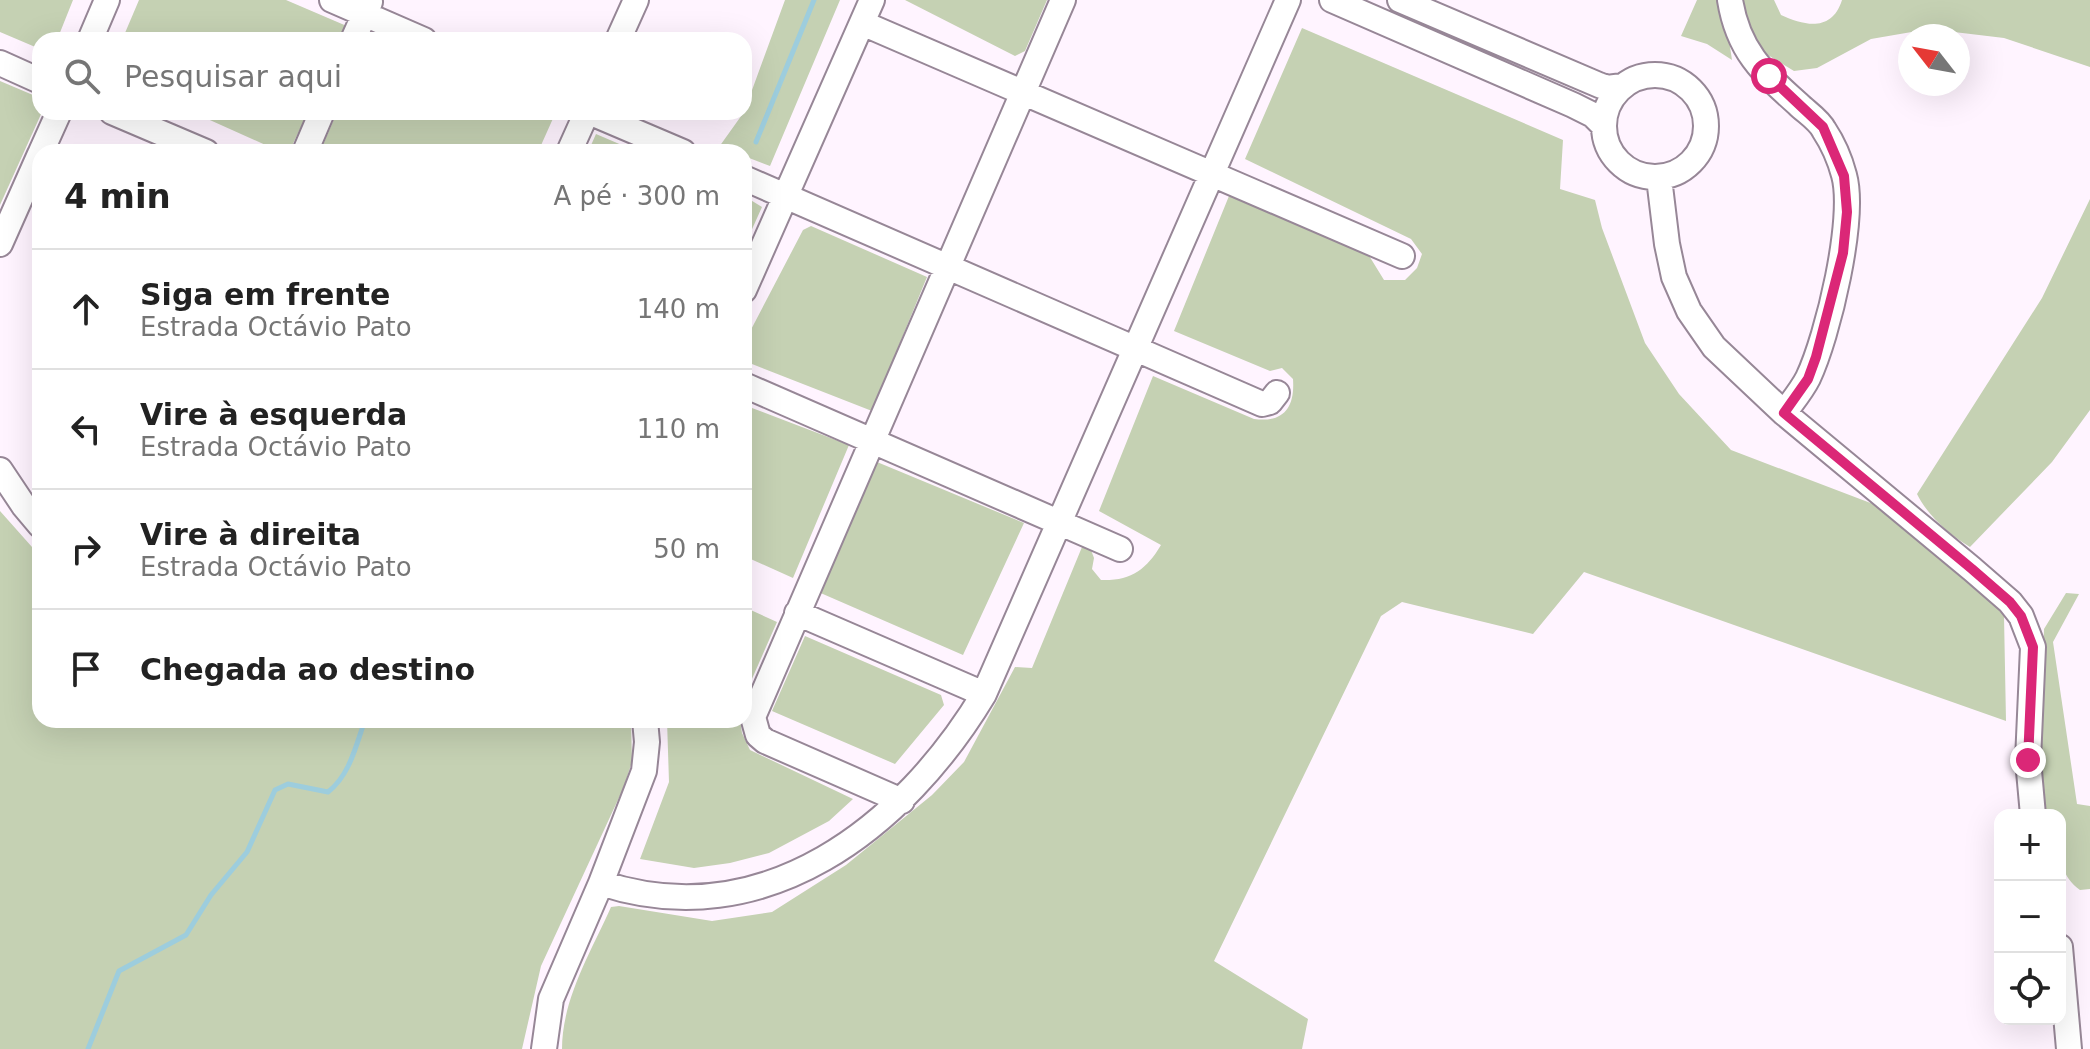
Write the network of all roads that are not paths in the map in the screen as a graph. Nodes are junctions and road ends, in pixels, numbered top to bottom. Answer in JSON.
{"nodes":[{"id":1,"x":107,"y":0,"type":"edge"},
{"id":2,"x":332,"y":0,"type":"edge"},
{"id":3,"x":636,"y":0,"type":"edge"},
{"id":4,"x":872,"y":0,"type":"edge"},
{"id":5,"x":1063,"y":0,"type":"edge"},
{"id":6,"x":1288,"y":0,"type":"edge"},
{"id":7,"x":1332,"y":0,"type":"edge"},
{"id":8,"x":1400,"y":0,"type":"edge"},
{"id":9,"x":1730,"y":0,"type":"edge"},
{"id":10,"x":368,"y":7,"type":"edge"},
{"id":11,"x":862,"y":23,"type":"junction"},
{"id":12,"x":93,"y":32,"type":"edge"},
{"id":13,"x":357,"y":32,"type":"edge"},
{"id":14,"x":410,"y":32,"type":"edge"},
{"id":15,"x":622,"y":32,"type":"edge"},
{"id":16,"x":0,"y":63,"type":"edge"},
{"id":17,"x":32,"y":77,"type":"edge"},
{"id":18,"x":1623,"y":86,"type":"junction"},
{"id":19,"x":1023,"y":94,"type":"junction"},
{"id":20,"x":55,"y":120,"type":"edge"},
{"id":21,"x":131,"y":120,"type":"edge"},
{"id":22,"x":319,"y":120,"type":"edge"},
{"id":23,"x":584,"y":120,"type":"edge"},
{"id":24,"x":607,"y":120,"type":"edge"},
{"id":25,"x":1604,"y":126,"type":"junction"},
{"id":26,"x":44,"y":144,"type":"edge"},
{"id":27,"x":187,"y":144,"type":"edge"},
{"id":28,"x":308,"y":144,"type":"edge"},
{"id":29,"x":573,"y":144,"type":"edge"},
{"id":30,"x":664,"y":144,"type":"edge"},
{"id":31,"x":32,"y":171,"type":"edge"},
{"id":32,"x":1212,"y":176,"type":"junction"},
{"id":33,"x":1659,"y":178,"type":"junction"},
{"id":34,"x":752,"y":182,"type":"edge"},
{"id":35,"x":785,"y":196,"type":"junction"},
{"id":36,"x":1,"y":242,"type":"edge"},
{"id":37,"x":1402,"y":256,"type":"dead end"},
{"id":38,"x":948,"y":268,"type":"junction"},
{"id":39,"x":752,"y":272,"type":"edge"},
{"id":40,"x":1136,"y":350,"type":"junction"},
{"id":41,"x":752,"y":388,"type":"edge"},
{"id":42,"x":1277,"y":393,"type":"dead end"},
{"id":43,"x":1784,"y":413,"type":"junction"},
{"id":44,"x":872,"y":441,"type":"junction"},
{"id":45,"x":0,"y":470,"type":"edge"},
{"id":46,"x":32,"y":516,"type":"edge"},
{"id":47,"x":1059,"y":520,"type":"junction"},
{"id":48,"x":1120,"y":549,"type":"dead end"},
{"id":49,"x":797,"y":613,"type":"junction"},
{"id":50,"x":984,"y":694,"type":"junction"},
{"id":51,"x":646,"y":728,"type":"edge"},
{"id":52,"x":902,"y":801,"type":"junction"},
{"id":53,"x":2032,"y":809,"type":"edge"},
{"id":54,"x":601,"y":883,"type":"junction"},
{"id":55,"x":2061,"y":953,"type":"edge"},
{"id":56,"x":544,"y":1049,"type":"edge"},
{"id":57,"x":2069,"y":1049,"type":"edge"}],
"edges":[{"from":1,"to":12,"type":"street"},
{"from":2,"to":10,"type":"street"},
{"from":3,"to":15,"type":"street"},
{"from":4,"to":11,"type":"street"},
{"from":5,"to":19,"type":"street"},
{"from":6,"to":32,"type":"street"},
{"from":7,"to":25,"type":"street"},
{"from":8,"to":18,"type":"street"},
{"from":9,"to":43,"type":"street"},
{"from":10,"to":13,"type":"street"},
{"from":10,"to":14,"type":"street"},
{"from":11,"to":19,"type":"street"},
{"from":11,"to":35,"type":"street"},
{"from":16,"to":17,"type":"street"},
{"from":18,"to":25,"type":"street"},
{"from":18,"to":33,"type":"street"},
{"from":19,"to":32,"type":"street"},
{"from":19,"to":38,"type":"street"},
{"from":20,"to":26,"type":"street"},
{"from":21,"to":27,"type":"street"},
{"from":22,"to":28,"type":"street"},
{"from":23,"to":29,"type":"street"},
{"from":24,"to":30,"type":"street"},
{"from":25,"to":33,"type":"street"},
{"from":31,"to":36,"type":"street"},
{"from":32,"to":37,"type":"street"},
{"from":32,"to":40,"type":"street"},
{"from":33,"to":43,"type":"street"},
{"from":34,"to":35,"type":"street"},
{"from":35,"to":38,"type":"street"},
{"from":35,"to":39,"type":"street"},
{"from":38,"to":40,"type":"street"},
{"from":38,"to":44,"type":"street"},
{"from":40,"to":42,"type":"street"},
{"from":40,"to":47,"type":"street"},
{"from":41,"to":44,"type":"street"},
{"from":43,"to":53,"type":"street"},
{"from":44,"to":47,"type":"street"},
{"from":44,"to":49,"type":"street"},
{"from":45,"to":46,"type":"street"},
{"from":47,"to":48,"type":"street"},
{"from":47,"to":50,"type":"street"},
{"from":49,"to":50,"type":"street"},
{"from":49,"to":52,"type":"street"},
{"from":50,"to":52,"type":"street"},
{"from":51,"to":54,"type":"street"},
{"from":52,"to":54,"type":"street"},
{"from":54,"to":56,"type":"street"},
{"from":55,"to":57,"type":"street"}]}
